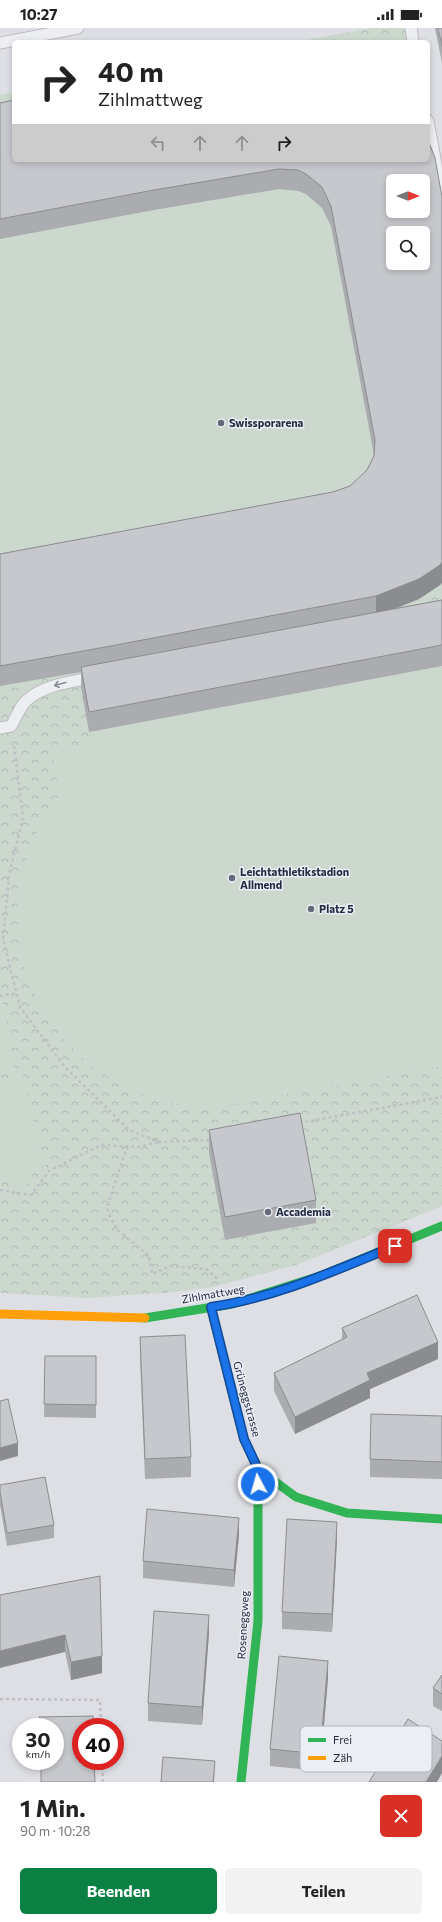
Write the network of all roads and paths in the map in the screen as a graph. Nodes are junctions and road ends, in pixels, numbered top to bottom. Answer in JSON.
{"nodes":[{"id":1,"x":78,"y":28,"type":"edge"},
{"id":2,"x":411,"y":28,"type":"edge"},
{"id":3,"x":16,"y":40,"type":"edge"},
{"id":4,"x":413,"y":40,"type":"edge"},
{"id":5,"x":12,"y":41,"type":"edge"},
{"id":6,"x":0,"y":43,"type":"edge"},
{"id":7,"x":430,"y":132,"type":"edge"},
{"id":8,"x":442,"y":197,"type":"edge"},
{"id":9,"x":104,"y":675,"type":"edge"},
{"id":10,"x":5,"y":727,"type":"edge"},
{"id":11,"x":17,"y":993,"type":"junction"},
{"id":12,"x":0,"y":996,"type":"edge"},
{"id":13,"x":442,"y":1097,"type":"edge"},
{"id":14,"x":295,"y":1124,"type":"edge"},
{"id":15,"x":218,"y":1138,"type":"edge"},
{"id":16,"x":159,"y":1142,"type":"junction"},
{"id":17,"x":127,"y":1146,"type":"junction"},
{"id":18,"x":0,"y":1190,"type":"edge"},
{"id":19,"x":442,"y":1226,"type":"edge"},
{"id":20,"x":232,"y":1304,"type":"junction"},
{"id":21,"x":211,"y":1307,"type":"junction"},
{"id":22,"x":0,"y":1314,"type":"edge"},
{"id":23,"x":258,"y":1469,"type":"junction"},
{"id":24,"x":442,"y":1519,"type":"edge"},
{"id":25,"x":0,"y":1700,"type":"edge"},
{"id":26,"x":101,"y":1718,"type":"edge"},
{"id":27,"x":102,"y":1770,"type":"edge"},
{"id":28,"x":103,"y":1782,"type":"edge"},
{"id":29,"x":241,"y":1782,"type":"edge"}],
"edges":[{"from":1,"to":3,"type":"lane"},
{"from":2,"to":4,"type":"lane"},
{"from":5,"to":6,"type":"lane"},
{"from":7,"to":8,"type":"lane"},
{"from":9,"to":10,"type":"lane","one_way":true},
{"from":10,"to":11,"type":"path"},
{"from":11,"to":12,"type":"path"},
{"from":11,"to":16,"type":"path"},
{"from":13,"to":14,"type":"path"},
{"from":15,"to":16,"type":"path"},
{"from":16,"to":17,"type":"path"},
{"from":17,"to":18,"type":"path"},
{"from":17,"to":20,"type":"path"},
{"from":19,"to":20,"type":"street","name":"Zihlmattweg"},
{"from":20,"to":21,"type":"street","name":"Zihlmattweg"},
{"from":21,"to":22,"type":"street","name":"Zihlmattweg"},
{"from":21,"to":23,"type":"street","name":"Grüneggstrasse"},
{"from":23,"to":24,"type":"street","name":"Grüneggstrasse"},
{"from":23,"to":29,"type":"street","name":"Roseneggweg"},
{"from":25,"to":26,"type":"path"},
{"from":27,"to":28,"type":"path"}]}
